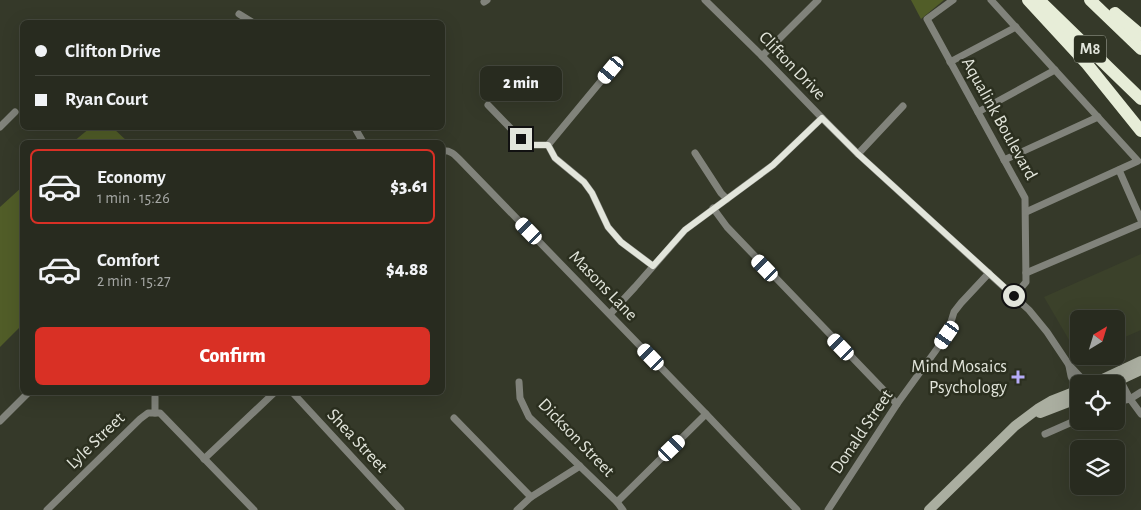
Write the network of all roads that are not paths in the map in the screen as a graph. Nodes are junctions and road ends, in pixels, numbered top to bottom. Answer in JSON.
{"nodes":[{"id":1,"x":705,"y":0,"type":"edge"},
{"id":2,"x":818,"y":0,"type":"edge"},
{"id":3,"x":953,"y":0,"type":"edge"},
{"id":4,"x":991,"y":0,"type":"edge"},
{"id":5,"x":1028,"y":0,"type":"edge"},
{"id":6,"x":1039,"y":0,"type":"edge"},
{"id":7,"x":1090,"y":0,"type":"edge"},
{"id":8,"x":1100,"y":0,"type":"edge"},
{"id":9,"x":240,"y":14,"type":"dead end"},
{"id":10,"x":249,"y":20,"type":"edge"},
{"id":11,"x":1016,"y":27,"type":"junction"},
{"id":12,"x":1141,"y":35,"type":"edge"},
{"id":13,"x":1141,"y":49,"type":"edge"},
{"id":14,"x":762,"y":56,"type":"junction"},
{"id":15,"x":950,"y":62,"type":"junction"},
{"id":16,"x":611,"y":70,"type":"dead end"},
{"id":17,"x":1054,"y":70,"type":"junction"},
{"id":18,"x":1141,"y":99,"type":"edge"},
{"id":19,"x":488,"y":105,"type":"dead end"},
{"id":20,"x":903,"y":106,"type":"dead end"},
{"id":21,"x":15,"y":112,"type":"dead end"},
{"id":22,"x":978,"y":112,"type":"junction"},
{"id":23,"x":1098,"y":117,"type":"junction"},
{"id":24,"x":822,"y":118,"type":"junction"},
{"id":25,"x":0,"y":127,"type":"edge"},
{"id":26,"x":1141,"y":130,"type":"edge"},
{"id":27,"x":548,"y":145,"type":"junction"},
{"id":28,"x":445,"y":151,"type":"edge"},
{"id":29,"x":695,"y":153,"type":"dead end"},
{"id":30,"x":858,"y":154,"type":"junction"},
{"id":31,"x":1004,"y":160,"type":"junction"},
{"id":32,"x":1119,"y":170,"type":"junction"},
{"id":33,"x":727,"y":199,"type":"junction"},
{"id":34,"x":713,"y":208,"type":"junction"},
{"id":35,"x":1026,"y":212,"type":"junction"},
{"id":36,"x":1141,"y":220,"type":"edge"},
{"id":37,"x":1141,"y":224,"type":"edge"},
{"id":38,"x":653,"y":266,"type":"junction"},
{"id":39,"x":989,"y":273,"type":"junction"},
{"id":40,"x":1026,"y":273,"type":"junction"},
{"id":41,"x":1014,"y":296,"type":"junction"},
{"id":42,"x":610,"y":314,"type":"junction"},
{"id":43,"x":1141,"y":362,"type":"edge"},
{"id":44,"x":1068,"y":365,"type":"junction"},
{"id":45,"x":1141,"y":370,"type":"edge"},
{"id":46,"x":1071,"y":375,"type":"edge"},
{"id":47,"x":1078,"y":375,"type":"edge"},
{"id":48,"x":1122,"y":375,"type":"edge"},
{"id":49,"x":1125,"y":376,"type":"edge"},
{"id":50,"x":519,"y":382,"type":"dead end"},
{"id":51,"x":1125,"y":392,"type":"edge"},
{"id":52,"x":1141,"y":392,"type":"edge"},
{"id":53,"x":26,"y":395,"type":"edge"},
{"id":54,"x":272,"y":395,"type":"edge"},
{"id":55,"x":295,"y":395,"type":"edge"},
{"id":56,"x":1070,"y":395,"type":"edge"},
{"id":57,"x":155,"y":397,"type":"dead end"},
{"id":58,"x":1130,"y":399,"type":"junction"},
{"id":59,"x":1125,"y":400,"type":"edge"},
{"id":60,"x":898,"y":404,"type":"junction"},
{"id":61,"x":155,"y":413,"type":"junction"},
{"id":62,"x":706,"y":414,"type":"junction"},
{"id":63,"x":1141,"y":414,"type":"edge"},
{"id":64,"x":454,"y":418,"type":"dead end"},
{"id":65,"x":0,"y":421,"type":"edge"},
{"id":66,"x":1070,"y":423,"type":"edge"},
{"id":67,"x":1045,"y":434,"type":"dead end"},
{"id":68,"x":204,"y":459,"type":"junction"},
{"id":69,"x":580,"y":466,"type":"junction"},
{"id":70,"x":531,"y":497,"type":"junction"},
{"id":71,"x":617,"y":502,"type":"junction"},
{"id":72,"x":47,"y":510,"type":"edge"},
{"id":73,"x":254,"y":510,"type":"edge"},
{"id":74,"x":401,"y":510,"type":"edge"},
{"id":75,"x":517,"y":510,"type":"edge"},
{"id":76,"x":622,"y":510,"type":"edge"},
{"id":77,"x":797,"y":510,"type":"edge"},
{"id":78,"x":828,"y":510,"type":"edge"},
{"id":79,"x":929,"y":510,"type":"edge"}],
"edges":[{"from":1,"to":14,"type":"street","name":"Clifton Drive"},
{"from":2,"to":14,"type":"street"},
{"from":3,"to":15,"type":"street","name":"Aqualink Boulevard"},
{"from":4,"to":11,"type":"street"},
{"from":5,"to":26,"type":"highway"},
{"from":6,"to":18,"type":"highway","number":"M8"},
{"from":7,"to":13,"type":"highway","number":"M8"},
{"from":8,"to":12,"type":"highway"},
{"from":9,"to":10,"type":"street"},
{"from":11,"to":15,"type":"street"},
{"from":11,"to":17,"type":"street"},
{"from":14,"to":24,"type":"street","name":"Clifton Drive"},
{"from":15,"to":22,"type":"street","name":"Aqualink Boulevard"},
{"from":16,"to":27,"type":"street"},
{"from":17,"to":22,"type":"street"},
{"from":17,"to":23,"type":"street"},
{"from":19,"to":27,"type":"street"},
{"from":20,"to":30,"type":"street"},
{"from":21,"to":25,"type":"street"},
{"from":22,"to":31,"type":"street","name":"Aqualink Boulevard"},
{"from":23,"to":31,"type":"street"},
{"from":23,"to":32,"type":"street"},
{"from":24,"to":30,"type":"street","name":"Clifton Drive"},
{"from":24,"to":33,"type":"street"},
{"from":27,"to":38,"type":"street"},
{"from":28,"to":42,"type":"street","name":"Masons Lane"},
{"from":29,"to":33,"type":"street"},
{"from":30,"to":39,"type":"street","name":"Clifton Drive"},
{"from":31,"to":35,"type":"street","name":"Aqualink Boulevard"},
{"from":32,"to":35,"type":"street"},
{"from":32,"to":36,"type":"street"},
{"from":33,"to":34,"type":"street"},
{"from":34,"to":38,"type":"street"},
{"from":34,"to":60,"type":"street"},
{"from":35,"to":40,"type":"street","name":"Aqualink Boulevard"},
{"from":37,"to":40,"type":"street"},
{"from":38,"to":42,"type":"street"},
{"from":39,"to":41,"type":"street","name":"Clifton Drive"},
{"from":39,"to":60,"type":"street","name":"Donald Street"},
{"from":40,"to":41,"type":"street","name":"Aqualink Boulevard"},
{"from":41,"to":44,"type":"street","name":"Clifton Drive"},
{"from":42,"to":62,"type":"street","name":"Masons Lane"},
{"from":43,"to":48,"type":"main road"},
{"from":44,"to":46,"type":"street"},
{"from":44,"to":47,"type":"street"},
{"from":45,"to":49,"type":"main road"},
{"from":50,"to":69,"type":"street","name":"Dickson Street"},
{"from":51,"to":58,"type":"street"},
{"from":52,"to":58,"type":"street"},
{"from":53,"to":65,"type":"street"},
{"from":54,"to":68,"type":"street"},
{"from":55,"to":74,"type":"street","name":"Shea Street"},
{"from":56,"to":79,"type":"main road"},
{"from":57,"to":61,"type":"street"},
{"from":58,"to":59,"type":"street"},
{"from":58,"to":63,"type":"street"},
{"from":60,"to":78,"type":"street","name":"Donald Street"},
{"from":61,"to":68,"type":"street"},
{"from":61,"to":72,"type":"street","name":"Lyle Street"},
{"from":62,"to":71,"type":"street"},
{"from":62,"to":77,"type":"street","name":"Masons Lane"},
{"from":64,"to":70,"type":"street"},
{"from":66,"to":67,"type":"street"},
{"from":68,"to":73,"type":"street"},
{"from":69,"to":70,"type":"street"},
{"from":69,"to":71,"type":"street","name":"Dickson Street"},
{"from":70,"to":75,"type":"street"},
{"from":71,"to":76,"type":"street","name":"Dickson Street"}]}
